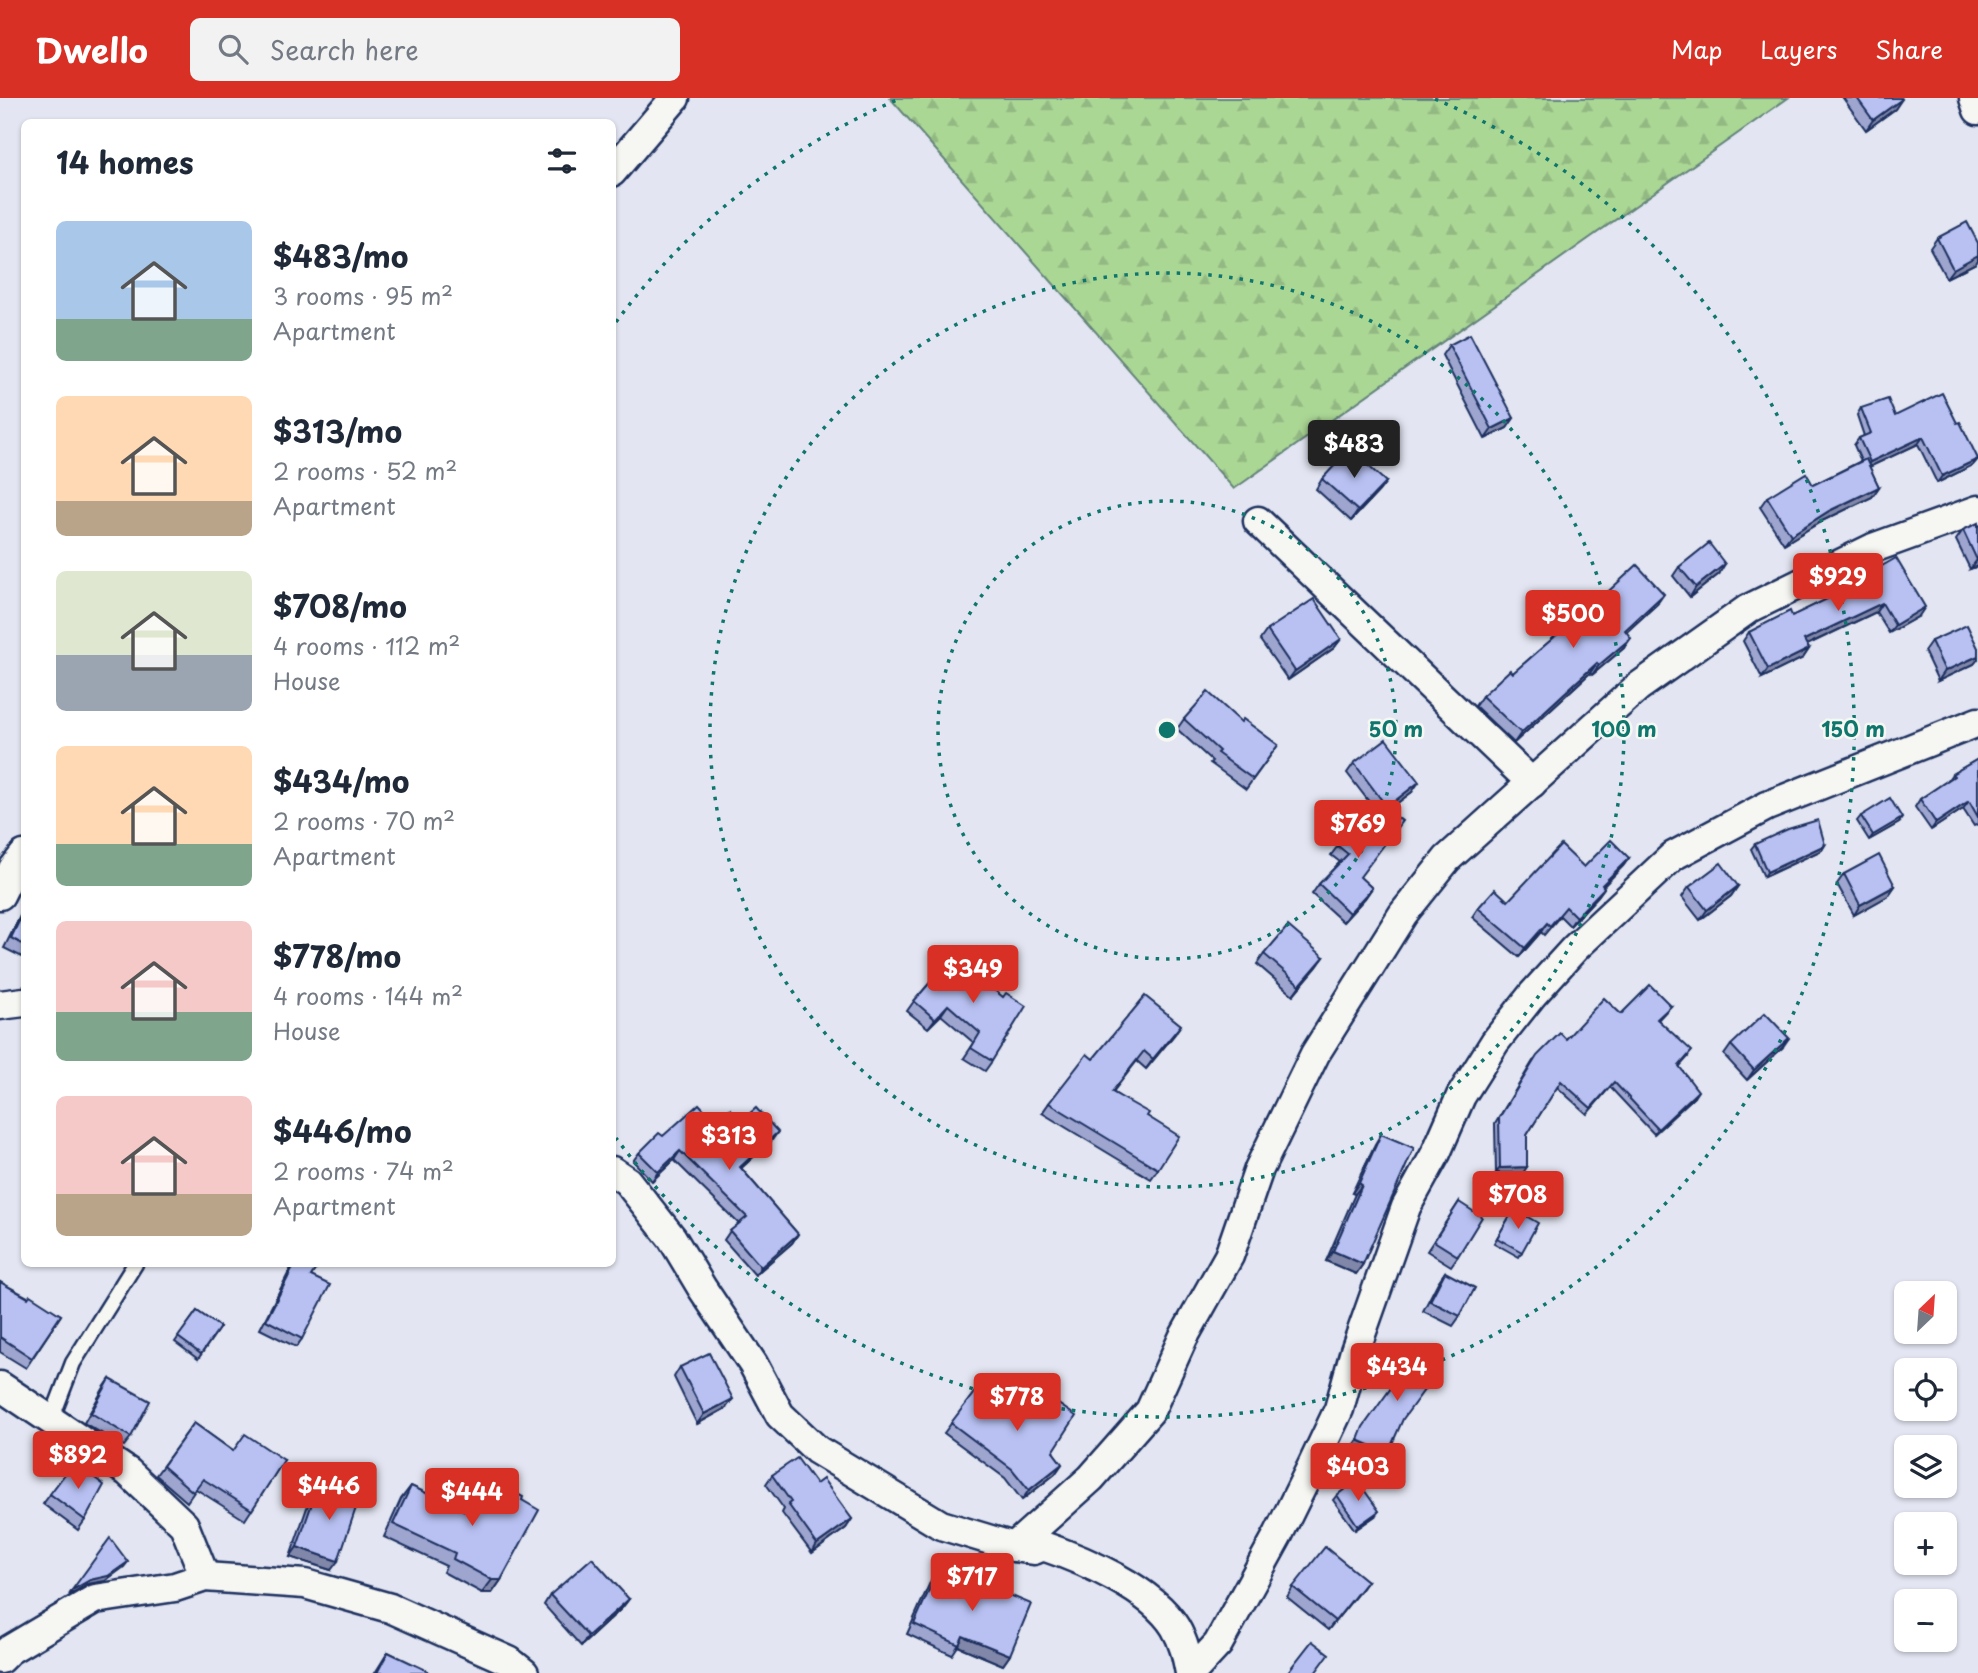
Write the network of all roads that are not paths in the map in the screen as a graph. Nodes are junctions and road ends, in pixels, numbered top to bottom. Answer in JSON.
{"nodes":[{"id":1,"x":675,"y":98,"type":"edge"},
{"id":2,"x":1973,"y":98,"type":"edge"},
{"id":3,"x":1978,"y":110,"type":"edge"},
{"id":4,"x":616,"y":167,"type":"edge"},
{"id":5,"x":1978,"y":510,"type":"edge"},
{"id":6,"x":1258,"y":521,"type":"dead end"},
{"id":7,"x":1978,"y":722,"type":"edge"},
{"id":8,"x":1532,"y":783,"type":"junction"},
{"id":9,"x":21,"y":859,"type":"edge"},
{"id":10,"x":0,"y":895,"type":"edge"},
{"id":11,"x":21,"y":1002,"type":"edge"},
{"id":12,"x":0,"y":1005,"type":"edge"},
{"id":13,"x":616,"y":1174,"type":"edge"},
{"id":14,"x":133,"y":1267,"type":"edge"},
{"id":15,"x":0,"y":1386,"type":"edge"},
{"id":16,"x":51,"y":1420,"type":"junction"},
{"id":17,"x":1014,"y":1547,"type":"junction"},
{"id":18,"x":205,"y":1577,"type":"junction"},
{"id":19,"x":0,"y":1659,"type":"edge"},
{"id":20,"x":513,"y":1668,"type":"edge"},
{"id":21,"x":1191,"y":1673,"type":"edge"}],
"edges":[{"from":1,"to":4,"type":"street"},
{"from":2,"to":3,"type":"street"},
{"from":5,"to":8,"type":"street"},
{"from":6,"to":8,"type":"street"},
{"from":7,"to":21,"type":"street"},
{"from":8,"to":17,"type":"street"},
{"from":9,"to":10,"type":"street"},
{"from":11,"to":12,"type":"street"},
{"from":13,"to":17,"type":"street"},
{"from":14,"to":16,"type":"lane"},
{"from":15,"to":16,"type":"street"},
{"from":16,"to":18,"type":"street"},
{"from":17,"to":21,"type":"street"},
{"from":18,"to":19,"type":"street"},
{"from":18,"to":20,"type":"street"}]}
